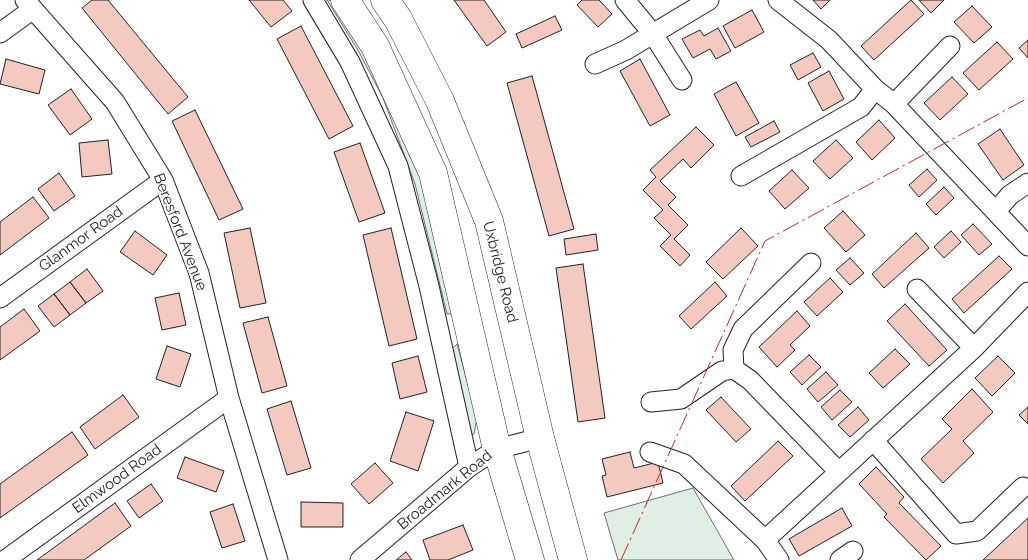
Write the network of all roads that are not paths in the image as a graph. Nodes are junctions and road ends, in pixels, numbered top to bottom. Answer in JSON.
{"nodes":[{"id":1,"x":313,"y":0,"type":"edge"},
{"id":2,"x":345,"y":0,"type":"edge"},
{"id":3,"x":385,"y":0,"type":"edge"},
{"id":4,"x":625,"y":0,"type":"edge"},
{"id":5,"x":709,"y":0,"type":"edge"},
{"id":6,"x":778,"y":0,"type":"edge"},
{"id":7,"x":29,"y":4,"type":"edge"},
{"id":8,"x":0,"y":33,"type":"edge"},
{"id":9,"x":653,"y":34,"type":"junction"},
{"id":10,"x":950,"y":46,"type":"dead end"},
{"id":11,"x":595,"y":64,"type":"dead end"},
{"id":12,"x":682,"y":80,"type":"dead end"},
{"id":13,"x":875,"y":89,"type":"junction"},
{"id":14,"x":894,"y":104,"type":"junction"},
{"id":15,"x":741,"y":176,"type":"dead end"},
{"id":16,"x":163,"y":180,"type":"junction"},
{"id":17,"x":1028,"y":183,"type":"edge"},
{"id":18,"x":996,"y":211,"type":"junction"},
{"id":19,"x":1028,"y":246,"type":"edge"},
{"id":20,"x":811,"y":263,"type":"dead end"},
{"id":21,"x":917,"y":289,"type":"dead end"},
{"id":22,"x":1028,"y":292,"type":"edge"},
{"id":23,"x":0,"y":298,"type":"edge"},
{"id":24,"x":974,"y":348,"type":"junction"},
{"id":25,"x":734,"y":369,"type":"junction"},
{"id":26,"x":229,"y":398,"type":"junction"},
{"id":27,"x":651,"y":402,"type":"dead end"},
{"id":28,"x":540,"y":438,"type":"junction"},
{"id":29,"x":873,"y":440,"type":"junction"},
{"id":30,"x":497,"y":449,"type":"junction"},
{"id":31,"x":650,"y":452,"type":"dead end"},
{"id":32,"x":469,"y":467,"type":"junction"},
{"id":33,"x":839,"y":472,"type":"junction"},
{"id":34,"x":1023,"y":487,"type":"dead end"},
{"id":35,"x":765,"y":540,"type":"junction"},
{"id":36,"x":5,"y":560,"type":"edge"},
{"id":37,"x":278,"y":560,"type":"edge"},
{"id":38,"x":360,"y":560,"type":"edge"},
{"id":39,"x":530,"y":560,"type":"edge"},
{"id":40,"x":573,"y":560,"type":"edge"},
{"id":41,"x":779,"y":560,"type":"edge"}],
"edges":[{"from":1,"to":32,"type":"street"},
{"from":2,"to":30,"type":"main road"},
{"from":3,"to":28,"type":"main road","name":"Uxbridge Road"},
{"from":4,"to":9,"type":"street"},
{"from":5,"to":9,"type":"street"},
{"from":6,"to":13,"type":"street"},
{"from":7,"to":8,"type":"street"},
{"from":7,"to":16,"type":"street","name":"Beresford Avenue"},
{"from":9,"to":11,"type":"street"},
{"from":9,"to":12,"type":"street"},
{"from":10,"to":14,"type":"street"},
{"from":13,"to":14,"type":"street"},
{"from":13,"to":15,"type":"street"},
{"from":14,"to":18,"type":"street"},
{"from":16,"to":23,"type":"street","name":"Glanmor Road"},
{"from":16,"to":26,"type":"street","name":"Beresford Avenue"},
{"from":17,"to":18,"type":"street"},
{"from":18,"to":19,"type":"street"},
{"from":20,"to":25,"type":"street"},
{"from":21,"to":24,"type":"street"},
{"from":22,"to":24,"type":"street"},
{"from":24,"to":29,"type":"street"},
{"from":25,"to":27,"type":"street"},
{"from":25,"to":33,"type":"street"},
{"from":26,"to":36,"type":"street","name":"Elmwood Road"},
{"from":26,"to":37,"type":"street","name":"Beresford Avenue"},
{"from":28,"to":30,"type":"street","name":"Broadmark Road"},
{"from":28,"to":40,"type":"main road","name":"Uxbridge Road"},
{"from":29,"to":33,"type":"street"},
{"from":29,"to":34,"type":"street"},
{"from":30,"to":32,"type":"street","name":"Broadmark Road"},
{"from":30,"to":39,"type":"main road"},
{"from":31,"to":35,"type":"street"},
{"from":32,"to":38,"type":"street","name":"Broadmark Road"},
{"from":33,"to":35,"type":"street"},
{"from":35,"to":41,"type":"street"}]}
